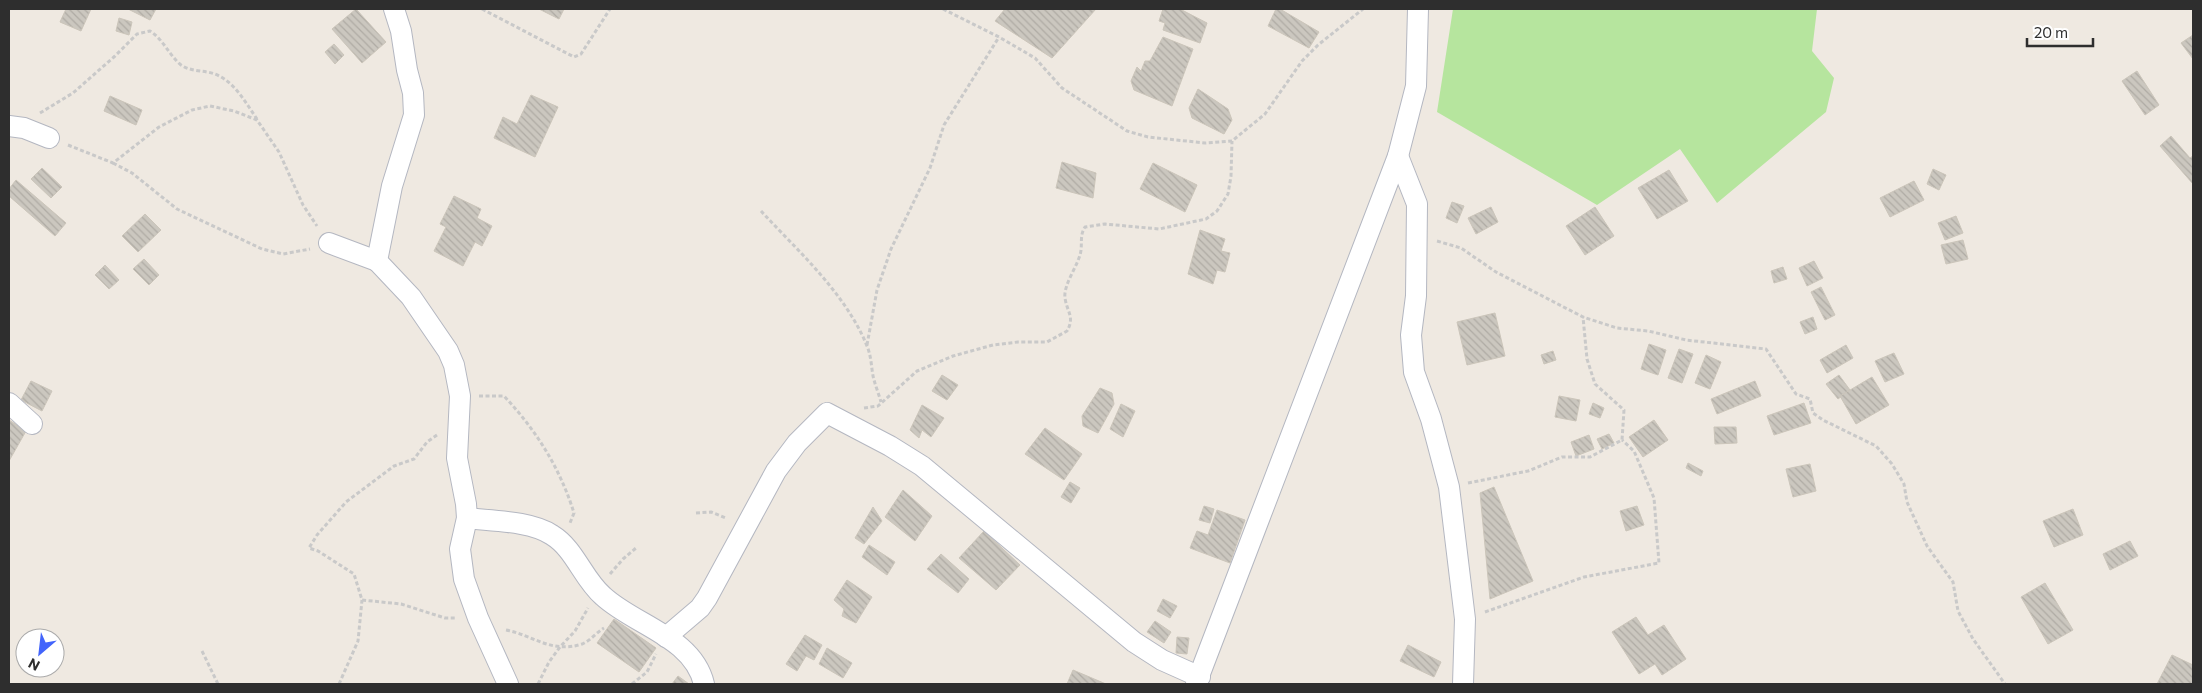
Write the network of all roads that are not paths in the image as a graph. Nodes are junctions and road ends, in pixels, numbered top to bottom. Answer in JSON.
{"nodes":[{"id":1,"x":394,"y":9,"type":"edge"},
{"id":2,"x":1418,"y":9,"type":"edge"},
{"id":3,"x":16,"y":127,"type":"edge"},
{"id":4,"x":49,"y":138,"type":"road end"},
{"id":5,"x":1398,"y":156,"type":"junction"},
{"id":6,"x":329,"y":243,"type":"road end"},
{"id":7,"x":377,"y":261,"type":"junction"},
{"id":8,"x":9,"y":403,"type":"edge"},
{"id":9,"x":32,"y":424,"type":"dead end"},
{"id":10,"x":467,"y":518,"type":"junction"},
{"id":11,"x":666,"y":637,"type":"junction"},
{"id":12,"x":1198,"y":681,"type":"edge"},
{"id":13,"x":508,"y":684,"type":"edge"},
{"id":14,"x":704,"y":684,"type":"edge"},
{"id":15,"x":1463,"y":684,"type":"edge"}],
"edges":[{"from":1,"to":7,"type":"street"},
{"from":2,"to":5,"type":"street"},
{"from":3,"to":4,"type":"street"},
{"from":5,"to":12,"type":"street"},
{"from":5,"to":15,"type":"street"},
{"from":6,"to":7,"type":"street"},
{"from":7,"to":10,"type":"street"},
{"from":8,"to":9,"type":"street"},
{"from":10,"to":11,"type":"street"},
{"from":10,"to":13,"type":"street"},
{"from":11,"to":12,"type":"street"},
{"from":11,"to":14,"type":"street"}]}
